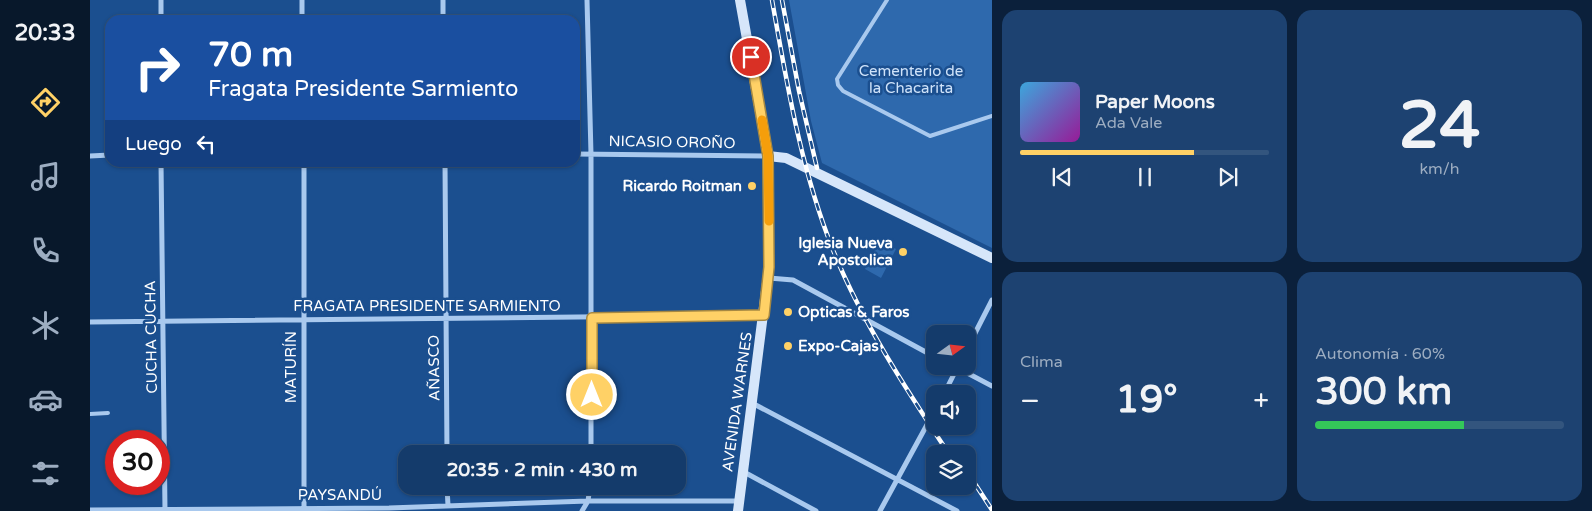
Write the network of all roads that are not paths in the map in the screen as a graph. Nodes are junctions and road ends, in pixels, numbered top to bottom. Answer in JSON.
{"nodes":[{"id":1,"x":161,"y":0,"type":"edge"},
{"id":2,"x":302,"y":0,"type":"edge"},
{"id":3,"x":443,"y":0,"type":"edge"},
{"id":4,"x":587,"y":0,"type":"edge"},
{"id":5,"x":740,"y":0,"type":"edge"},
{"id":6,"x":887,"y":0,"type":"edge"},
{"id":7,"x":161,"y":15,"type":"edge"},
{"id":8,"x":302,"y":15,"type":"edge"},
{"id":9,"x":443,"y":15,"type":"edge"},
{"id":10,"x":992,"y":116,"type":"edge"},
{"id":11,"x":580,"y":154,"type":"edge"},
{"id":12,"x":591,"y":154,"type":"junction"},
{"id":13,"x":105,"y":155,"type":"edge"},
{"id":14,"x":90,"y":156,"type":"edge"},
{"id":15,"x":768,"y":156,"type":"junction"},
{"id":16,"x":161,"y":167,"type":"edge"},
{"id":17,"x":304,"y":167,"type":"edge"},
{"id":18,"x":445,"y":167,"type":"edge"},
{"id":19,"x":992,"y":258,"type":"edge"},
{"id":20,"x":768,"y":278,"type":"junction"},
{"id":21,"x":992,"y":300,"type":"edge"},
{"id":22,"x":764,"y":315,"type":"junction"},
{"id":23,"x":592,"y":318,"type":"junction"},
{"id":24,"x":303,"y":319,"type":"junction"},
{"id":25,"x":446,"y":319,"type":"junction"},
{"id":26,"x":164,"y":320,"type":"junction"},
{"id":27,"x":90,"y":322,"type":"edge"},
{"id":28,"x":976,"y":331,"type":"edge"},
{"id":29,"x":926,"y":352,"type":"edge"},
{"id":30,"x":971,"y":375,"type":"edge"},
{"id":31,"x":992,"y":386,"type":"edge"},
{"id":32,"x":752,"y":402,"type":"junction"},
{"id":33,"x":108,"y":413,"type":"dead end"},
{"id":34,"x":90,"y":414,"type":"edge"},
{"id":35,"x":926,"y":427,"type":"edge"},
{"id":36,"x":447,"y":445,"type":"edge"},
{"id":37,"x":591,"y":445,"type":"edge"},
{"id":38,"x":743,"y":472,"type":"junction"},
{"id":39,"x":898,"y":480,"type":"junction"},
{"id":40,"x":447,"y":495,"type":"edge"},
{"id":41,"x":589,"y":495,"type":"edge"},
{"id":42,"x":588,"y":501,"type":"junction"},
{"id":43,"x":448,"y":506,"type":"junction"},
{"id":44,"x":739,"y":506,"type":"edge"},
{"id":45,"x":389,"y":509,"type":"edge"},
{"id":46,"x":90,"y":510,"type":"edge"},
{"id":47,"x":165,"y":510,"type":"edge"},
{"id":48,"x":304,"y":510,"type":"edge"},
{"id":49,"x":582,"y":511,"type":"edge"},
{"id":50,"x":816,"y":511,"type":"edge"},
{"id":51,"x":880,"y":511,"type":"edge"},
{"id":52,"x":957,"y":511,"type":"edge"}],
"edges":[{"from":1,"to":7,"type":"street"},
{"from":2,"to":8,"type":"street"},
{"from":3,"to":9,"type":"street"},
{"from":4,"to":12,"type":"street"},
{"from":5,"to":15,"type":"main road","name":"AVENIDA WARNES"},
{"from":6,"to":10,"type":"lane"},
{"from":11,"to":12,"type":"street","name":"NICASIO OROÑO"},
{"from":12,"to":15,"type":"street","name":"NICASIO OROÑO"},
{"from":12,"to":23,"type":"street"},
{"from":13,"to":14,"type":"street"},
{"from":15,"to":19,"type":"main road"},
{"from":15,"to":20,"type":"main road","name":"AVENIDA WARNES"},
{"from":16,"to":26,"type":"street","name":"CUCHA CUCHA"},
{"from":17,"to":24,"type":"street","name":"MATURÍN"},
{"from":18,"to":25,"type":"street","name":"AÑASCO"},
{"from":20,"to":22,"type":"main road","name":"AVENIDA WARNES"},
{"from":20,"to":29,"type":"street"},
{"from":21,"to":28,"type":"street"},
{"from":22,"to":23,"type":"street","name":"FRAGATA PRESIDENTE SARMIENTO"},
{"from":22,"to":32,"type":"main road","name":"AVENIDA WARNES"},
{"from":23,"to":25,"type":"street","name":"FRAGATA PRESIDENTE SARMIENTO"},
{"from":23,"to":37,"type":"street"},
{"from":24,"to":25,"type":"street","name":"FRAGATA PRESIDENTE SARMIENTO"},
{"from":24,"to":26,"type":"street","name":"FRAGATA PRESIDENTE SARMIENTO"},
{"from":24,"to":48,"type":"street","name":"MATURÍN"},
{"from":25,"to":36,"type":"street","name":"AÑASCO"},
{"from":26,"to":27,"type":"street","name":"FRAGATA PRESIDENTE SARMIENTO"},
{"from":26,"to":47,"type":"street","name":"CUCHA CUCHA"},
{"from":30,"to":31,"type":"street"},
{"from":32,"to":38,"type":"main road","name":"AVENIDA WARNES"},
{"from":32,"to":39,"type":"street"},
{"from":33,"to":34,"type":"lane"},
{"from":35,"to":39,"type":"street"},
{"from":38,"to":44,"type":"main road","name":"AVENIDA WARNES"},
{"from":38,"to":50,"type":"street"},
{"from":39,"to":51,"type":"street"},
{"from":39,"to":52,"type":"street"},
{"from":40,"to":43,"type":"street"},
{"from":41,"to":42,"type":"street"},
{"from":42,"to":43,"type":"street","name":"PAYSANDÚ"},
{"from":42,"to":44,"type":"street","name":"PAYSANDÚ"},
{"from":42,"to":49,"type":"street"},
{"from":43,"to":45,"type":"street","name":"PAYSANDÚ"},
{"from":45,"to":48,"type":"street","name":"PAYSANDÚ"},
{"from":46,"to":47,"type":"street","name":"PAYSANDÚ"},
{"from":47,"to":48,"type":"street","name":"PAYSANDÚ"}]}
